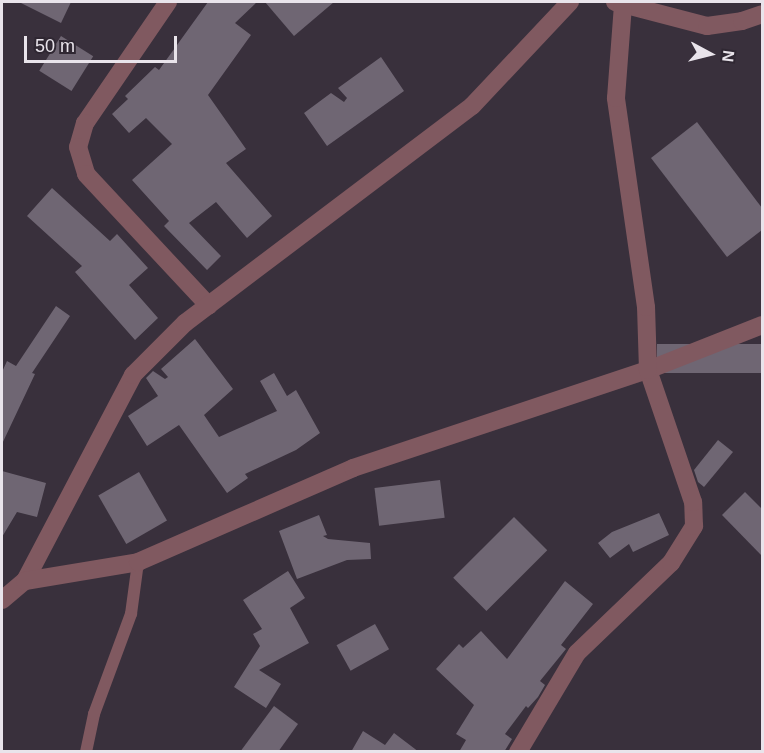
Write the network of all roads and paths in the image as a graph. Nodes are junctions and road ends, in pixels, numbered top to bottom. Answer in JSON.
{"nodes":[{"id":1,"x":168,"y":2,"type":"edge"},
{"id":2,"x":570,"y":2,"type":"edge"},
{"id":3,"x":619,"y":3,"type":"edge"},
{"id":4,"x":762,"y":14,"type":"edge"},
{"id":5,"x":209,"y":306,"type":"junction"},
{"id":6,"x":762,"y":325,"type":"edge"},
{"id":7,"x":648,"y":370,"type":"junction"},
{"id":8,"x":138,"y":562,"type":"junction"},
{"id":9,"x":25,"y":581,"type":"junction"},
{"id":10,"x":2,"y":600,"type":"edge"},
{"id":11,"x":86,"y":752,"type":"edge"},
{"id":12,"x":518,"y":752,"type":"edge"}],
"edges":[{"from":1,"to":5,"type":"street"},
{"from":2,"to":5,"type":"street"},
{"from":3,"to":4,"type":"street"},
{"from":3,"to":7,"type":"street"},
{"from":5,"to":9,"type":"street"},
{"from":6,"to":7,"type":"street"},
{"from":7,"to":8,"type":"street"},
{"from":7,"to":12,"type":"street"},
{"from":8,"to":9,"type":"street"},
{"from":8,"to":11,"type":"lane"},
{"from":9,"to":10,"type":"street"}]}
